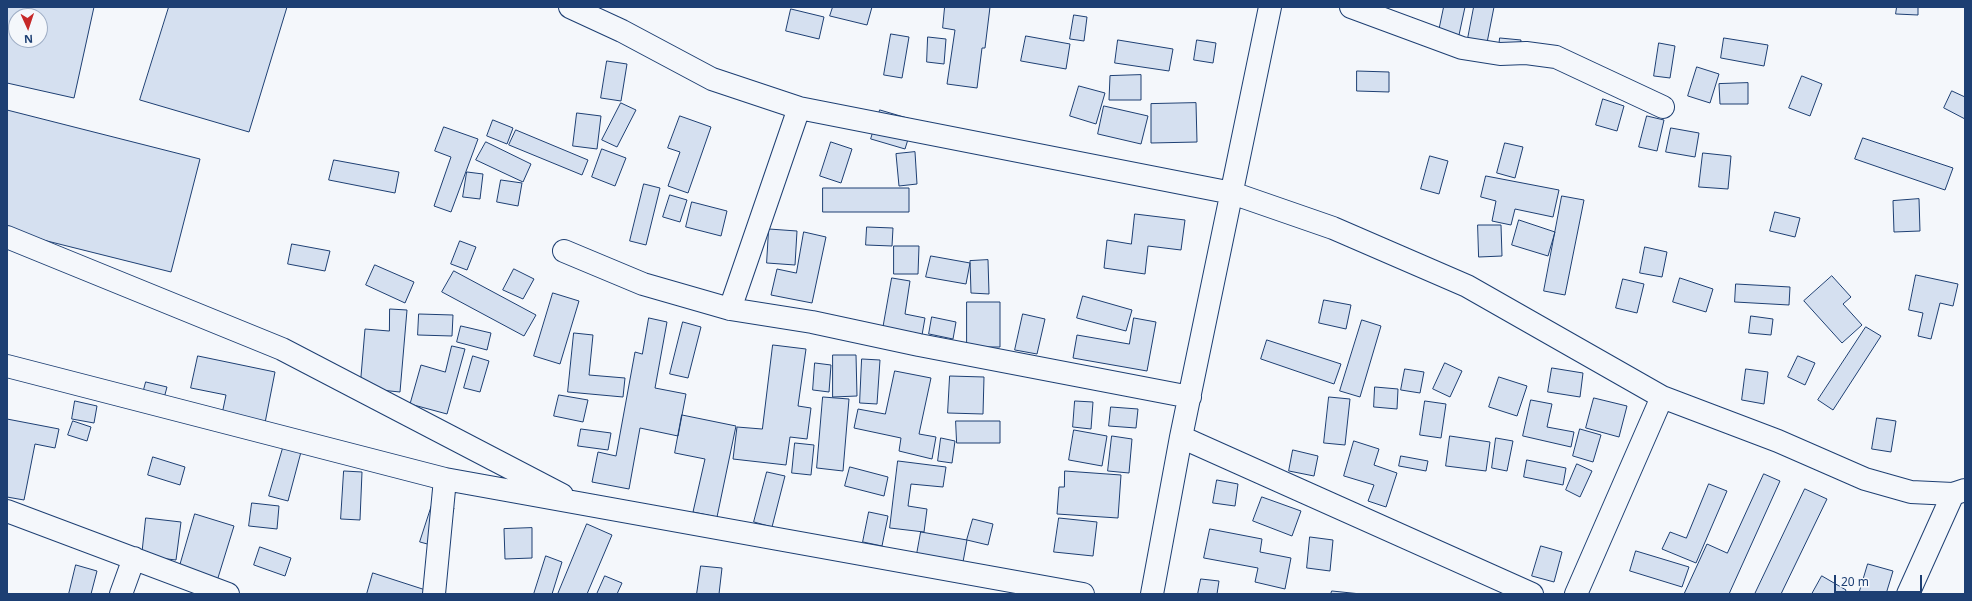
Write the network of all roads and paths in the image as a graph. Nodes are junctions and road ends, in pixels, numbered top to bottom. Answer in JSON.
{"nodes":[{"id":1,"x":570,"y":7,"type":"edge"},
{"id":2,"x":1270,"y":7,"type":"edge"},
{"id":3,"x":1351,"y":7,"type":"edge"},
{"id":4,"x":606,"y":15,"type":"edge"},
{"id":5,"x":1664,"y":106,"type":"dead end"},
{"id":6,"x":799,"y":108,"type":"junction"},
{"id":7,"x":1232,"y":193,"type":"junction"},
{"id":8,"x":7,"y":237,"type":"edge"},
{"id":9,"x":564,"y":251,"type":"dead end"},
{"id":10,"x":730,"y":308,"type":"junction"},
{"id":11,"x":7,"y":366,"type":"edge"},
{"id":12,"x":1190,"y":397,"type":"junction"},
{"id":13,"x":1662,"y":397,"type":"junction"},
{"id":14,"x":1182,"y":438,"type":"junction"},
{"id":15,"x":444,"y":480,"type":"junction"},
{"id":16,"x":1959,"y":492,"type":"edge"},
{"id":17,"x":582,"y":505,"type":"junction"},
{"id":18,"x":7,"y":511,"type":"edge"},
{"id":19,"x":134,"y":558,"type":"junction"},
{"id":20,"x":121,"y":594,"type":"edge"},
{"id":21,"x":228,"y":594,"type":"edge"},
{"id":22,"x":434,"y":594,"type":"edge"},
{"id":23,"x":1083,"y":594,"type":"edge"},
{"id":24,"x":1152,"y":594,"type":"edge"},
{"id":25,"x":1532,"y":594,"type":"edge"},
{"id":26,"x":1576,"y":594,"type":"edge"},
{"id":27,"x":1908,"y":594,"type":"edge"}],
"edges":[{"from":1,"to":4,"type":"street"},
{"from":2,"to":7,"type":"street"},
{"from":3,"to":5,"type":"street"},
{"from":4,"to":6,"type":"street"},
{"from":6,"to":7,"type":"street"},
{"from":6,"to":10,"type":"street"},
{"from":7,"to":12,"type":"street"},
{"from":7,"to":13,"type":"street"},
{"from":8,"to":17,"type":"street"},
{"from":9,"to":10,"type":"street"},
{"from":10,"to":12,"type":"street"},
{"from":11,"to":15,"type":"street"},
{"from":12,"to":14,"type":"street"},
{"from":13,"to":16,"type":"street"},
{"from":13,"to":26,"type":"street"},
{"from":14,"to":24,"type":"street"},
{"from":14,"to":25,"type":"street"},
{"from":15,"to":17,"type":"street"},
{"from":15,"to":22,"type":"street"},
{"from":16,"to":27,"type":"street"},
{"from":17,"to":23,"type":"street"},
{"from":18,"to":19,"type":"street"},
{"from":19,"to":20,"type":"street"},
{"from":19,"to":21,"type":"street"}]}
